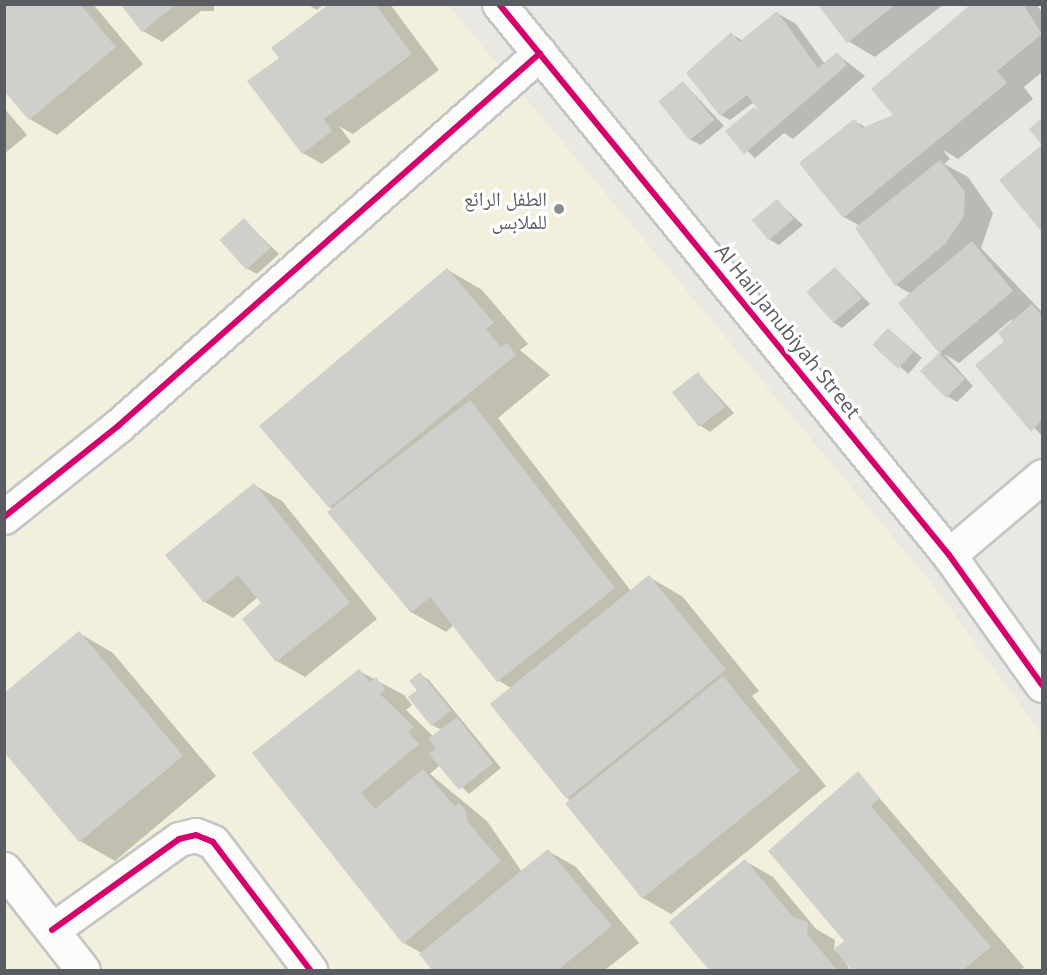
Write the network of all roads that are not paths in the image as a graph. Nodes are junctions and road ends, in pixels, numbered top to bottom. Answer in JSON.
{"nodes":[{"id":1,"x":499,"y":4,"type":"edge"},
{"id":2,"x":540,"y":52,"type":"junction"},
{"id":3,"x":1042,"y":476,"type":"edge"},
{"id":4,"x":4,"y":517,"type":"edge"},
{"id":5,"x":949,"y":555,"type":"junction"},
{"id":6,"x":1042,"y":685,"type":"edge"},
{"id":7,"x":4,"y":869,"type":"edge"},
{"id":8,"x":52,"y":930,"type":"junction"},
{"id":9,"x":83,"y":970,"type":"edge"},
{"id":10,"x":310,"y":970,"type":"edge"}],
"edges":[{"from":1,"to":2,"type":"street","name":"Al Hail Janubiyah Street"},
{"from":2,"to":4,"type":"street"},
{"from":2,"to":5,"type":"street","name":"Al Hail Janubiyah Street"},
{"from":3,"to":5,"type":"street"},
{"from":5,"to":6,"type":"street","name":"Al Hail Janubiyah Street"},
{"from":7,"to":8,"type":"street"},
{"from":8,"to":9,"type":"street"},
{"from":8,"to":10,"type":"street"}]}
